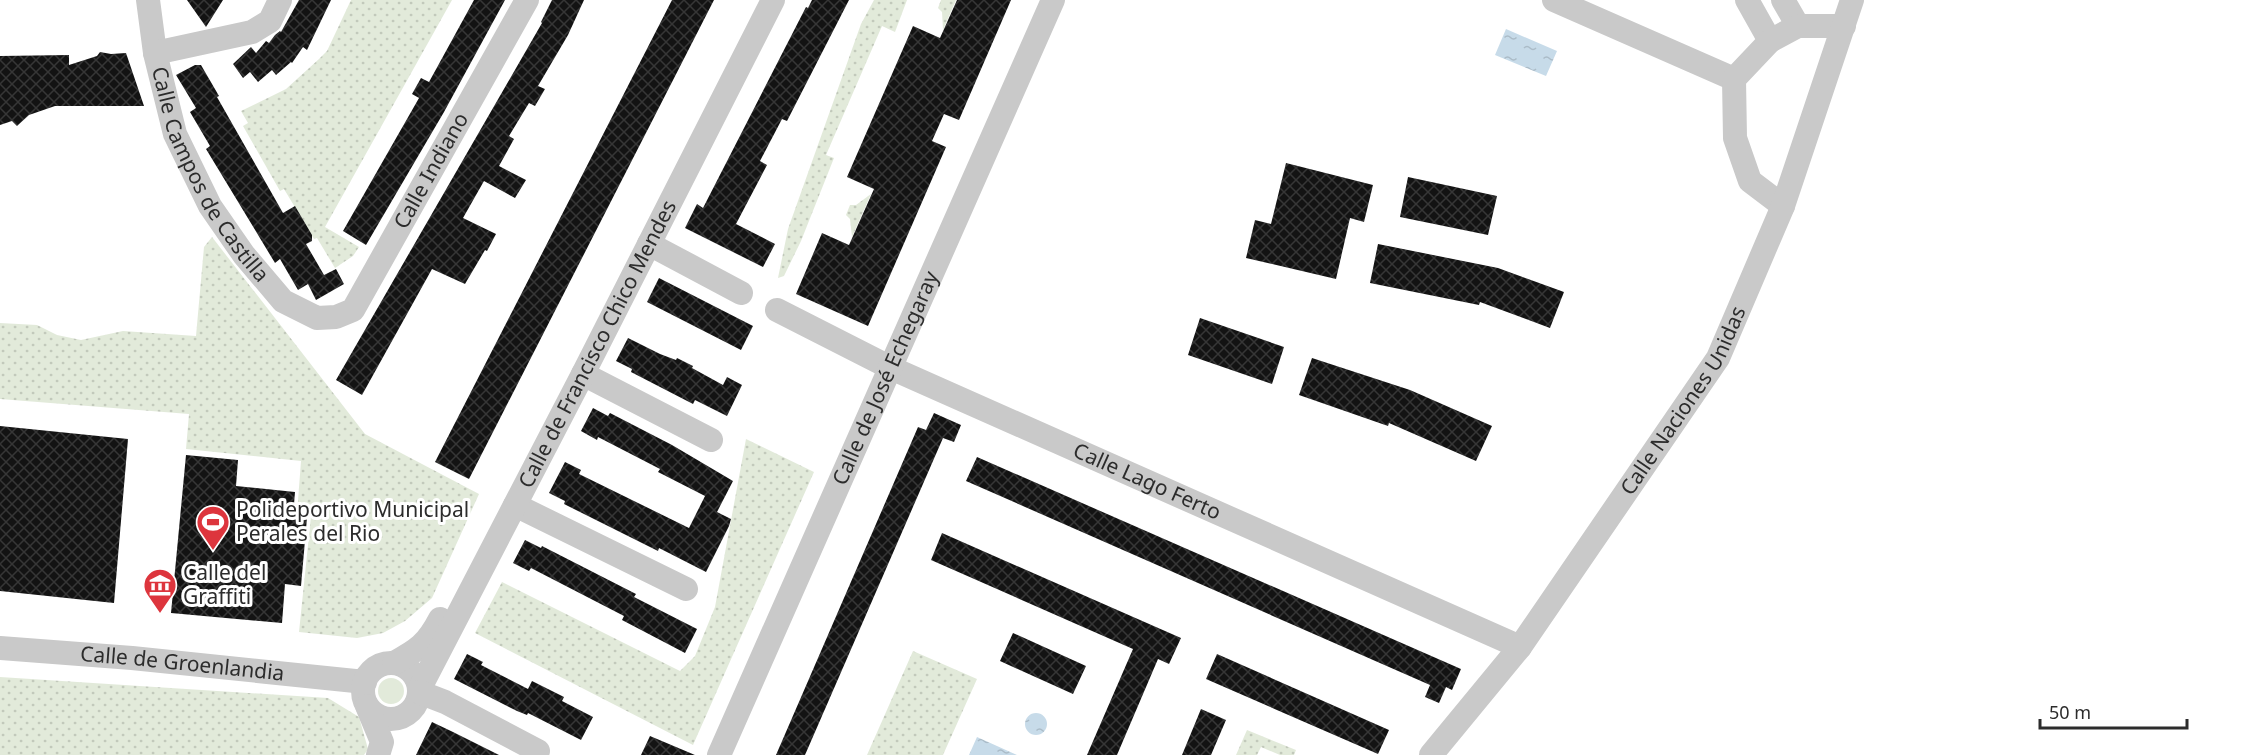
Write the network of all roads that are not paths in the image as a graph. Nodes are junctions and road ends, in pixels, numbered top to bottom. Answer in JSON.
{"nodes":[{"id":1,"x":148,"y":0,"type":"edge"},
{"id":2,"x":280,"y":0,"type":"edge"},
{"id":3,"x":527,"y":0,"type":"edge"},
{"id":4,"x":756,"y":0,"type":"edge"},
{"id":5,"x":773,"y":0,"type":"edge"},
{"id":6,"x":1053,"y":0,"type":"edge"},
{"id":7,"x":1554,"y":0,"type":"edge"},
{"id":8,"x":1747,"y":0,"type":"edge"},
{"id":9,"x":1783,"y":0,"type":"edge"},
{"id":10,"x":1852,"y":0,"type":"edge"},
{"id":11,"x":1798,"y":26,"type":"junction"},
{"id":12,"x":1844,"y":26,"type":"junction"},
{"id":13,"x":1770,"y":41,"type":"junction"},
{"id":14,"x":155,"y":54,"type":"junction"},
{"id":15,"x":1734,"y":79,"type":"junction"},
{"id":16,"x":1783,"y":206,"type":"junction"},
{"id":17,"x":649,"y":244,"type":"junction"},
{"id":18,"x":741,"y":293,"type":"dead end"},
{"id":19,"x":777,"y":310,"type":"dead end"},
{"id":20,"x":317,"y":318,"type":"joint"},
{"id":21,"x":891,"y":368,"type":"junction"},
{"id":22,"x":583,"y":374,"type":"junction"},
{"id":23,"x":711,"y":440,"type":"dead end"},
{"id":24,"x":515,"y":505,"type":"junction"},
{"id":25,"x":686,"y":589,"type":"dead end"},
{"id":26,"x":1520,"y":647,"type":"junction"},
{"id":27,"x":0,"y":648,"type":"edge"},
{"id":28,"x":394,"y":663,"type":"junction"},
{"id":29,"x":365,"y":682,"type":"junction"},
{"id":30,"x":416,"y":697,"type":"junction"},
{"id":31,"x":367,"y":706,"type":"junction"},
{"id":32,"x":538,"y":751,"type":"dead end"},
{"id":33,"x":378,"y":755,"type":"edge"},
{"id":34,"x":387,"y":755,"type":"edge"},
{"id":35,"x":719,"y":755,"type":"edge"},
{"id":36,"x":1431,"y":755,"type":"edge"}],
"edges":[{"from":1,"to":14,"type":"street","name":"Calle Campos de Castilla"},
{"from":2,"to":14,"type":"street"},
{"from":3,"to":20,"type":"street","name":"Calle Indiano"},
{"from":4,"to":28,"type":"street","name":"Calle de Francisco Chico Mendes"},
{"from":5,"to":17,"type":"street","name":"Calle de Francisco Chico Mendes"},
{"from":6,"to":21,"type":"street","name":"Calle de José Echegaray"},
{"from":7,"to":15,"type":"street"},
{"from":8,"to":13,"type":"street"},
{"from":9,"to":11,"type":"street"},
{"from":10,"to":12,"type":"street","name":"Calle Naciones Unidas"},
{"from":11,"to":12,"type":"street"},
{"from":11,"to":13,"type":"street"},
{"from":12,"to":16,"type":"street","name":"Calle Naciones Unidas"},
{"from":13,"to":15,"type":"street"},
{"from":14,"to":20,"type":"street","name":"Calle Campos de Castilla"},
{"from":15,"to":16,"type":"street"},
{"from":16,"to":26,"type":"street","name":"Calle Naciones Unidas"},
{"from":17,"to":18,"type":"street"},
{"from":17,"to":22,"type":"street","name":"Calle de Francisco Chico Mendes"},
{"from":19,"to":21,"type":"street","name":"Calle Lago Ferto"},
{"from":21,"to":26,"type":"street","name":"Calle Lago Ferto"},
{"from":21,"to":35,"type":"street","name":"Calle de José Echegaray"},
{"from":22,"to":23,"type":"street"},
{"from":22,"to":24,"type":"street","name":"Calle de Francisco Chico Mendes"},
{"from":24,"to":25,"type":"street"},
{"from":24,"to":30,"type":"street","name":"Calle de Francisco Chico Mendes"},
{"from":26,"to":36,"type":"street","name":"Calle Naciones Unidas"},
{"from":27,"to":29,"type":"street","name":"Calle de Groenlandia"},
{"from":28,"to":29,"type":"street"},
{"from":28,"to":30,"type":"street"},
{"from":29,"to":31,"type":"street"},
{"from":30,"to":31,"type":"street"},
{"from":30,"to":32,"type":"street"},
{"from":30,"to":34,"type":"street","name":"Calle de Francisco Chico Mendes"},
{"from":31,"to":33,"type":"street"}]}
